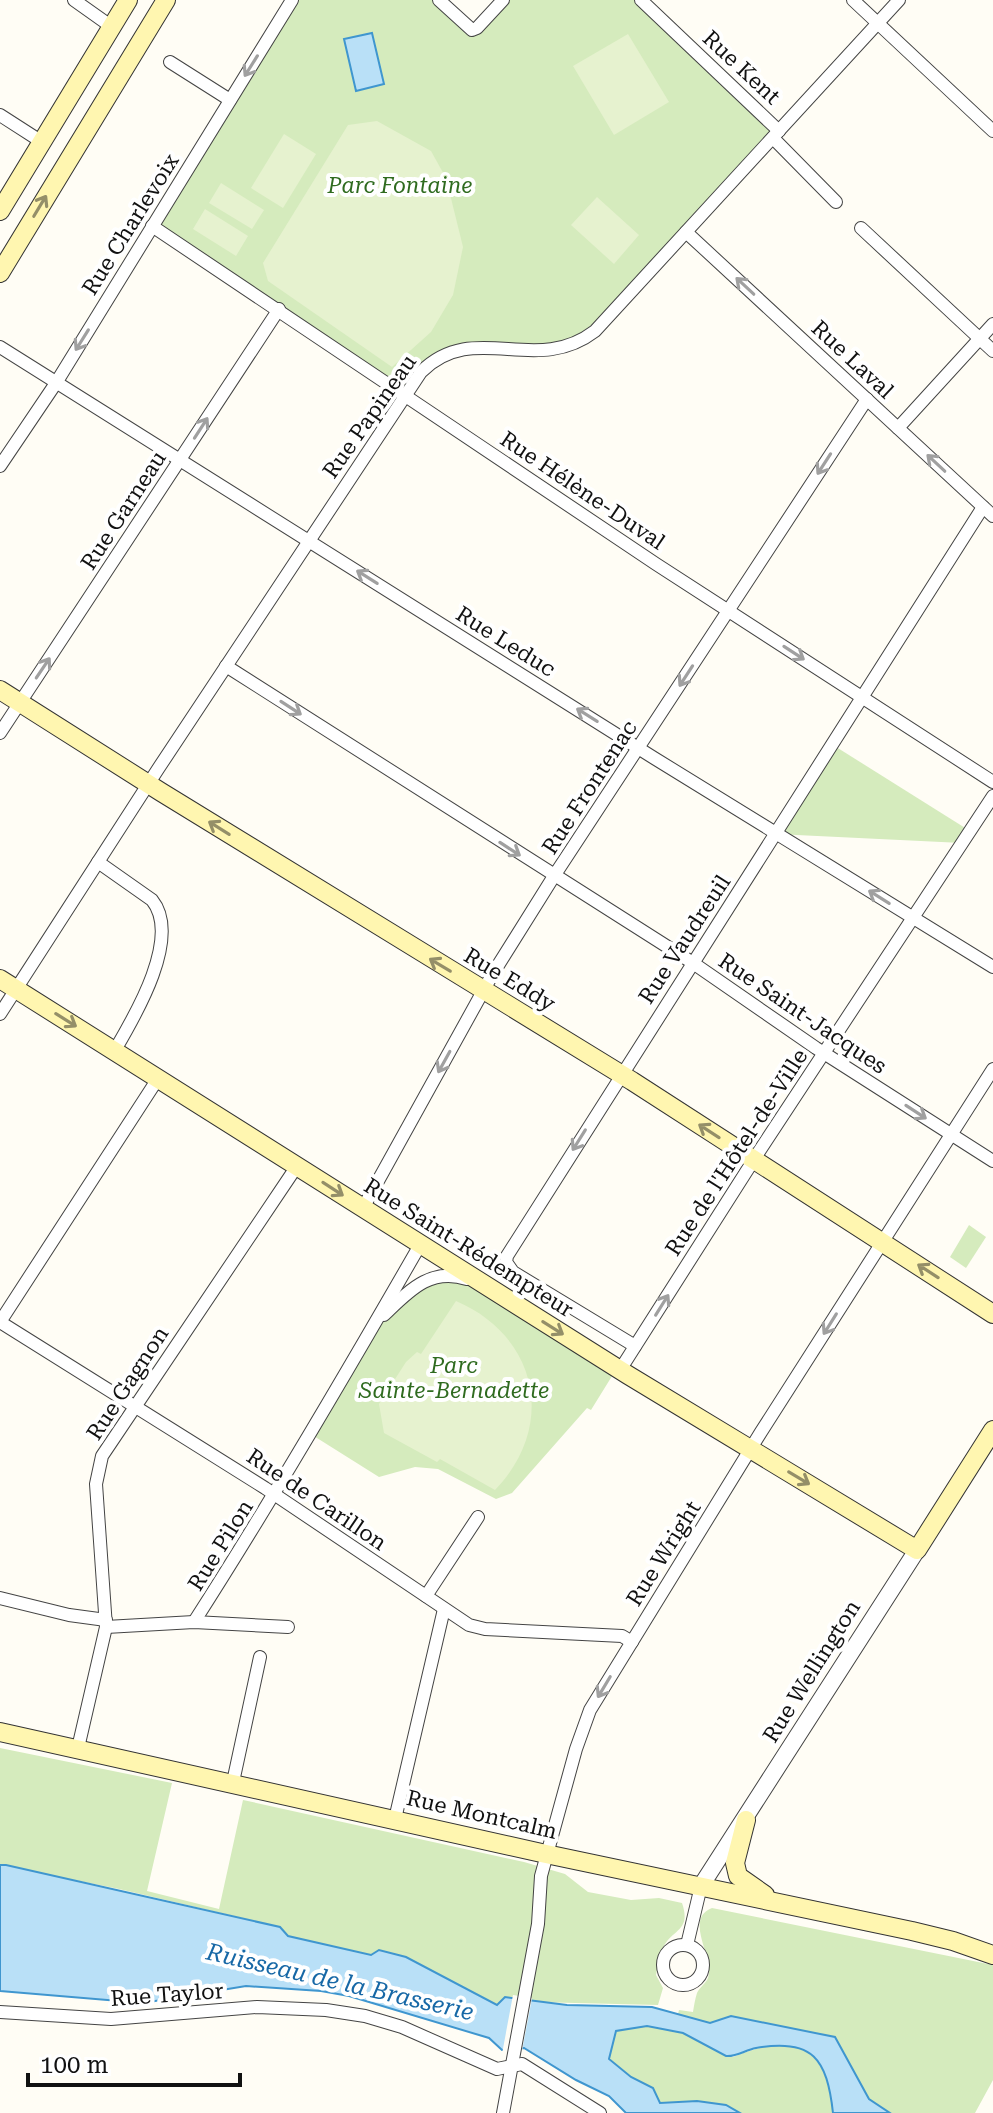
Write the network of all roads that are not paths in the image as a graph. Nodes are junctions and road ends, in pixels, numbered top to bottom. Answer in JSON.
{"nodes":[{"id":1,"x":74,"y":0,"type":"edge"},
{"id":2,"x":128,"y":0,"type":"edge"},
{"id":3,"x":166,"y":0,"type":"edge"},
{"id":4,"x":292,"y":0,"type":"edge"},
{"id":5,"x":439,"y":0,"type":"edge"},
{"id":6,"x":503,"y":0,"type":"edge"},
{"id":7,"x":641,"y":0,"type":"edge"},
{"id":8,"x":853,"y":0,"type":"edge"},
{"id":9,"x":899,"y":0,"type":"edge"},
{"id":10,"x":878,"y":23,"type":"junction"},
{"id":11,"x":112,"y":27,"type":"junction"},
{"id":12,"x":170,"y":62,"type":"dead end"},
{"id":13,"x":230,"y":100,"type":"junction"},
{"id":14,"x":0,"y":115,"type":"edge"},
{"id":15,"x":993,"y":131,"type":"edge"},
{"id":16,"x":776,"y":134,"type":"junction"},
{"id":17,"x":42,"y":142,"type":"junction"},
{"id":18,"x":836,"y":202,"type":"dead end"},
{"id":19,"x":0,"y":211,"type":"edge"},
{"id":20,"x":152,"y":226,"type":"junction"},
{"id":21,"x":861,"y":228,"type":"dead end"},
{"id":22,"x":686,"y":232,"type":"junction"},
{"id":23,"x":0,"y":273,"type":"edge"},
{"id":24,"x":279,"y":309,"type":"junction"},
{"id":25,"x":993,"y":324,"type":"edge"},
{"id":26,"x":979,"y":338,"type":"junction"},
{"id":27,"x":0,"y":347,"type":"edge"},
{"id":28,"x":993,"y":351,"type":"edge"},
{"id":29,"x":56,"y":383,"type":"junction"},
{"id":30,"x":405,"y":394,"type":"junction"},
{"id":31,"x":867,"y":399,"type":"junction"},
{"id":32,"x":898,"y":428,"type":"junction"},
{"id":33,"x":180,"y":460,"type":"junction"},
{"id":34,"x":0,"y":466,"type":"edge"},
{"id":35,"x":988,"y":511,"type":"edge"},
{"id":36,"x":308,"y":541,"type":"junction"},
{"id":37,"x":728,"y":610,"type":"junction"},
{"id":38,"x":226,"y":666,"type":"junction"},
{"id":39,"x":0,"y":690,"type":"edge"},
{"id":40,"x":864,"y":697,"type":"junction"},
{"id":41,"x":19,"y":703,"type":"junction"},
{"id":42,"x":0,"y":733,"type":"edge"},
{"id":43,"x":639,"y":748,"type":"junction"},
{"id":44,"x":993,"y":782,"type":"edge"},
{"id":45,"x":148,"y":784,"type":"junction"},
{"id":46,"x":993,"y":796,"type":"edge"},
{"id":47,"x":776,"y":834,"type":"junction"},
{"id":48,"x":98,"y":862,"type":"junction"},
{"id":49,"x":554,"y":876,"type":"junction"},
{"id":50,"x":913,"y":918,"type":"junction"},
{"id":51,"x":693,"y":963,"type":"junction"},
{"id":52,"x":993,"y":967,"type":"edge"},
{"id":53,"x":8,"y":984,"type":"edge"},
{"id":54,"x":483,"y":990,"type":"junction"},
{"id":55,"x":0,"y":1014,"type":"edge"},
{"id":56,"x":115,"y":1050,"type":"junction"},
{"id":57,"x":824,"y":1053,"type":"junction"},
{"id":58,"x":993,"y":1069,"type":"edge"},
{"id":59,"x":621,"y":1074,"type":"junction"},
{"id":60,"x":159,"y":1077,"type":"junction"},
{"id":61,"x":951,"y":1134,"type":"junction"},
{"id":62,"x":754,"y":1160,"type":"junction"},
{"id":63,"x":993,"y":1161,"type":"edge"},
{"id":64,"x":297,"y":1166,"type":"junction"},
{"id":65,"x":363,"y":1208,"type":"junction"},
{"id":66,"x":882,"y":1242,"type":"junction"},
{"id":67,"x":420,"y":1245,"type":"junction"},
{"id":68,"x":480,"y":1283,"type":"junction"},
{"id":69,"x":993,"y":1314,"type":"edge"},
{"id":70,"x":0,"y":1322,"type":"edge"},
{"id":71,"x":375,"y":1323,"type":"junction"},
{"id":72,"x":635,"y":1346,"type":"junction"},
{"id":73,"x":620,"y":1370,"type":"junction"},
{"id":74,"x":135,"y":1405,"type":"junction"},
{"id":75,"x":993,"y":1430,"type":"edge"},
{"id":76,"x":751,"y":1448,"type":"junction"},
{"id":77,"x":275,"y":1495,"type":"junction"},
{"id":78,"x":478,"y":1517,"type":"dead end"},
{"id":79,"x":917,"y":1550,"type":"junction"},
{"id":80,"x":426,"y":1596,"type":"junction"},
{"id":81,"x":0,"y":1598,"type":"edge"},
{"id":82,"x":444,"y":1609,"type":"junction"},
{"id":83,"x":194,"y":1622,"type":"junction"},
{"id":84,"x":106,"y":1623,"type":"junction"},
{"id":85,"x":288,"y":1627,"type":"dead end"},
{"id":86,"x":632,"y":1642,"type":"junction"},
{"id":87,"x":260,"y":1657,"type":"dead end"},
{"id":88,"x":0,"y":1732,"type":"edge"},
{"id":89,"x":78,"y":1748,"type":"junction"},
{"id":90,"x":233,"y":1782,"type":"junction"},
{"id":91,"x":395,"y":1819,"type":"junction"},
{"id":92,"x":746,"y":1820,"type":"junction"},
{"id":93,"x":546,"y":1854,"type":"junction"},
{"id":94,"x":701,"y":1886,"type":"junction"},
{"id":95,"x":774,"y":1901,"type":"junction"},
{"id":96,"x":953,"y":1941,"type":"junction"},
{"id":97,"x":993,"y":1942,"type":"edge"},
{"id":98,"x":687,"y":1945,"type":"dead end"},
{"id":99,"x":993,"y":1955,"type":"edge"},
{"id":100,"x":0,"y":2012,"type":"edge"},
{"id":101,"x":513,"y":2060,"type":"junction"},
{"id":102,"x":503,"y":2113,"type":"edge"},
{"id":103,"x":600,"y":2113,"type":"edge"}],
"edges":[{"from":1,"to":11,"type":"street"},
{"from":2,"to":11,"type":"main road"},
{"from":23,"to":3,"type":"main road","one_way":true},
{"from":4,"to":13,"type":"street","name":"Rue Charlevoix","one_way":true},
{"from":5,"to":6,"type":"street"},
{"from":7,"to":16,"type":"street","name":"Rue Kent"},
{"from":8,"to":10,"type":"street"},
{"from":9,"to":10,"type":"street","name":"Rue Papineau"},
{"from":10,"to":15,"type":"street"},
{"from":10,"to":16,"type":"street","name":"Rue Papineau"},
{"from":11,"to":17,"type":"main road"},
{"from":12,"to":13,"type":"street"},
{"from":13,"to":20,"type":"street","name":"Rue Charlevoix"},
{"from":14,"to":17,"type":"street"},
{"from":16,"to":18,"type":"street","name":"Rue Kent"},
{"from":16,"to":22,"type":"street","name":"Rue Papineau"},
{"from":17,"to":19,"type":"main road"},
{"from":20,"to":24,"type":"street","name":"Rue Hélène-Duval"},
{"from":20,"to":29,"type":"street","name":"Rue Charlevoix","one_way":true},
{"from":21,"to":26,"type":"street"},
{"from":22,"to":30,"type":"street","name":"Rue Papineau"},
{"from":31,"to":22,"type":"street","name":"Rue Laval","one_way":true},
{"from":24,"to":30,"type":"street","name":"Rue Hélène-Duval"},
{"from":33,"to":24,"type":"street","name":"Rue Garneau","one_way":true},
{"from":25,"to":26,"type":"street"},
{"from":26,"to":28,"type":"street"},
{"from":26,"to":32,"type":"street"},
{"from":27,"to":29,"type":"street","name":"Rue Leduc"},
{"from":29,"to":33,"type":"street","name":"Rue Leduc"},
{"from":29,"to":34,"type":"street","name":"Rue Charlevoix"},
{"from":30,"to":36,"type":"street","name":"Rue Papineau"},
{"from":30,"to":37,"type":"street","name":"Rue Hélène-Duval"},
{"from":31,"to":32,"type":"street","name":"Rue Laval"},
{"from":31,"to":37,"type":"street","name":"Rue Frontenac","one_way":true},
{"from":35,"to":32,"type":"street","name":"Rue Laval","one_way":true},
{"from":33,"to":36,"type":"street","name":"Rue Leduc"},
{"from":41,"to":33,"type":"street","name":"Rue Garneau","one_way":true},
{"from":35,"to":40,"type":"street","name":"Rue Vaudreuil"},
{"from":36,"to":38,"type":"street","name":"Rue Papineau"},
{"from":43,"to":36,"type":"street","name":"Rue Leduc","one_way":true},
{"from":37,"to":40,"type":"street","name":"Rue Hélène-Duval","one_way":true},
{"from":37,"to":43,"type":"street","name":"Rue Frontenac","one_way":true},
{"from":38,"to":45,"type":"street","name":"Rue Papineau"},
{"from":38,"to":49,"type":"street","name":"Rue Saint-Jacques","one_way":true},
{"from":39,"to":41,"type":"main road","name":"Rue Eddy"},
{"from":40,"to":44,"type":"street","name":"Rue Hélène-Duval"},
{"from":40,"to":47,"type":"street","name":"Rue Vaudreuil"},
{"from":41,"to":42,"type":"street","name":"Rue Garneau"},
{"from":41,"to":45,"type":"main road","name":"Rue Eddy"},
{"from":43,"to":47,"type":"street","name":"Rue Leduc"},
{"from":43,"to":49,"type":"street","name":"Rue Frontenac"},
{"from":45,"to":48,"type":"street","name":"Rue Papineau"},
{"from":54,"to":45,"type":"main road","name":"Rue Eddy","one_way":true},
{"from":46,"to":50,"type":"street","name":"Rue de l'Hôtel-de-Ville"},
{"from":50,"to":47,"type":"street","name":"Rue Leduc","one_way":true},
{"from":47,"to":51,"type":"street","name":"Rue Vaudreuil"},
{"from":48,"to":53,"type":"street","name":"Rue Papineau"},
{"from":48,"to":56,"type":"street"},
{"from":49,"to":51,"type":"street","name":"Rue Saint-Jacques"},
{"from":49,"to":54,"type":"street","name":"Rue Frontenac"},
{"from":50,"to":52,"type":"street","name":"Rue Leduc"},
{"from":50,"to":57,"type":"street","name":"Rue de l'Hôtel-de-Ville"},
{"from":51,"to":57,"type":"street","name":"Rue Saint-Jacques"},
{"from":51,"to":59,"type":"street","name":"Rue Vaudreuil"},
{"from":53,"to":55,"type":"street","name":"Rue Papineau"},
{"from":53,"to":56,"type":"main road","name":"Rue Saint-Rédempteur","one_way":true},
{"from":54,"to":59,"type":"main road","name":"Rue Eddy"},
{"from":54,"to":65,"type":"street","name":"Rue Frontenac","one_way":true},
{"from":56,"to":60,"type":"main road","name":"Rue Saint-Rédempteur"},
{"from":57,"to":61,"type":"street","name":"Rue Saint-Jacques","one_way":true},
{"from":57,"to":62,"type":"street","name":"Rue de l'Hôtel-de-Ville"},
{"from":58,"to":61,"type":"street","name":"Rue Wright"},
{"from":62,"to":59,"type":"main road","name":"Rue Eddy","one_way":true},
{"from":59,"to":72,"type":"street","name":"Rue Vaudreuil","one_way":true},
{"from":60,"to":64,"type":"main road","name":"Rue Saint-Rédempteur"},
{"from":60,"to":70,"type":"street"},
{"from":61,"to":63,"type":"street","name":"Rue Saint-Jacques"},
{"from":61,"to":66,"type":"street","name":"Rue Wright"},
{"from":62,"to":66,"type":"main road","name":"Rue Eddy"},
{"from":72,"to":62,"type":"street","name":"Rue de l'Hôtel-de-Ville","one_way":true},
{"from":64,"to":65,"type":"main road","name":"Rue Saint-Rédempteur","one_way":true},
{"from":64,"to":74,"type":"street","name":"Rue Gagnon"},
{"from":65,"to":67,"type":"main road","name":"Rue Saint-Rédempteur"},
{"from":69,"to":66,"type":"main road","name":"Rue Eddy","one_way":true},
{"from":66,"to":76,"type":"street","name":"Rue Wright","one_way":true},
{"from":67,"to":68,"type":"main road","name":"Rue Saint-Rédempteur"},
{"from":67,"to":71,"type":"street","name":"Rue Pilon"},
{"from":68,"to":71,"type":"street","name":"Rue Pilon"},
{"from":68,"to":73,"type":"main road","name":"Rue Saint-Rédempteur","one_way":true},
{"from":70,"to":74,"type":"street","name":"Rue de Carillon"},
{"from":71,"to":77,"type":"street","name":"Rue Pilon"},
{"from":72,"to":73,"type":"street","name":"Rue de l'Hôtel-de-Ville"},
{"from":73,"to":76,"type":"main road","name":"Rue Saint-Rédempteur"},
{"from":74,"to":77,"type":"street","name":"Rue de Carillon"},
{"from":74,"to":84,"type":"street","name":"Rue Gagnon"},
{"from":75,"to":79,"type":"main road","name":"Rue Wellington"},
{"from":76,"to":79,"type":"main road","name":"Rue Saint-Rédempteur","one_way":true},
{"from":76,"to":86,"type":"street","name":"Rue Wright"},
{"from":77,"to":80,"type":"street","name":"Rue de Carillon"},
{"from":77,"to":83,"type":"street","name":"Rue Pilon"},
{"from":78,"to":80,"type":"street"},
{"from":79,"to":92,"type":"street","name":"Rue Wellington"},
{"from":80,"to":82,"type":"street","name":"Rue de Carillon"},
{"from":81,"to":84,"type":"street"},
{"from":82,"to":86,"type":"street","name":"Rue de Carillon"},
{"from":82,"to":91,"type":"street"},
{"from":83,"to":84,"type":"street"},
{"from":83,"to":85,"type":"street"},
{"from":84,"to":89,"type":"street","name":"Rue Gagnon"},
{"from":86,"to":93,"type":"street","name":"Rue Wright","one_way":true},
{"from":87,"to":90,"type":"street"},
{"from":88,"to":89,"type":"main road","name":"Rue Montcalm"},
{"from":89,"to":90,"type":"main road","name":"Rue Montcalm"},
{"from":90,"to":91,"type":"main road","name":"Rue Montcalm"},
{"from":91,"to":93,"type":"main road","name":"Rue Montcalm"},
{"from":92,"to":94,"type":"street","name":"Rue Wellington"},
{"from":92,"to":95,"type":"main road"},
{"from":93,"to":94,"type":"main road","name":"Rue Montcalm"},
{"from":93,"to":101,"type":"street","name":"Rue Wright"},
{"from":94,"to":95,"type":"main road","name":"Rue Montcalm"},
{"from":94,"to":98,"type":"street","name":"Rue Wellington"},
{"from":95,"to":96,"type":"main road","name":"Rue Montcalm"},
{"from":96,"to":97,"type":"main road","name":"Rue Montcalm"},
{"from":96,"to":99,"type":"main road","name":"Rue Montcalm"},
{"from":100,"to":101,"type":"street","name":"Rue Taylor"},
{"from":101,"to":102,"type":"street","name":"Rue Wright"},
{"from":101,"to":103,"type":"street","name":"Rue Taylor"}]}
